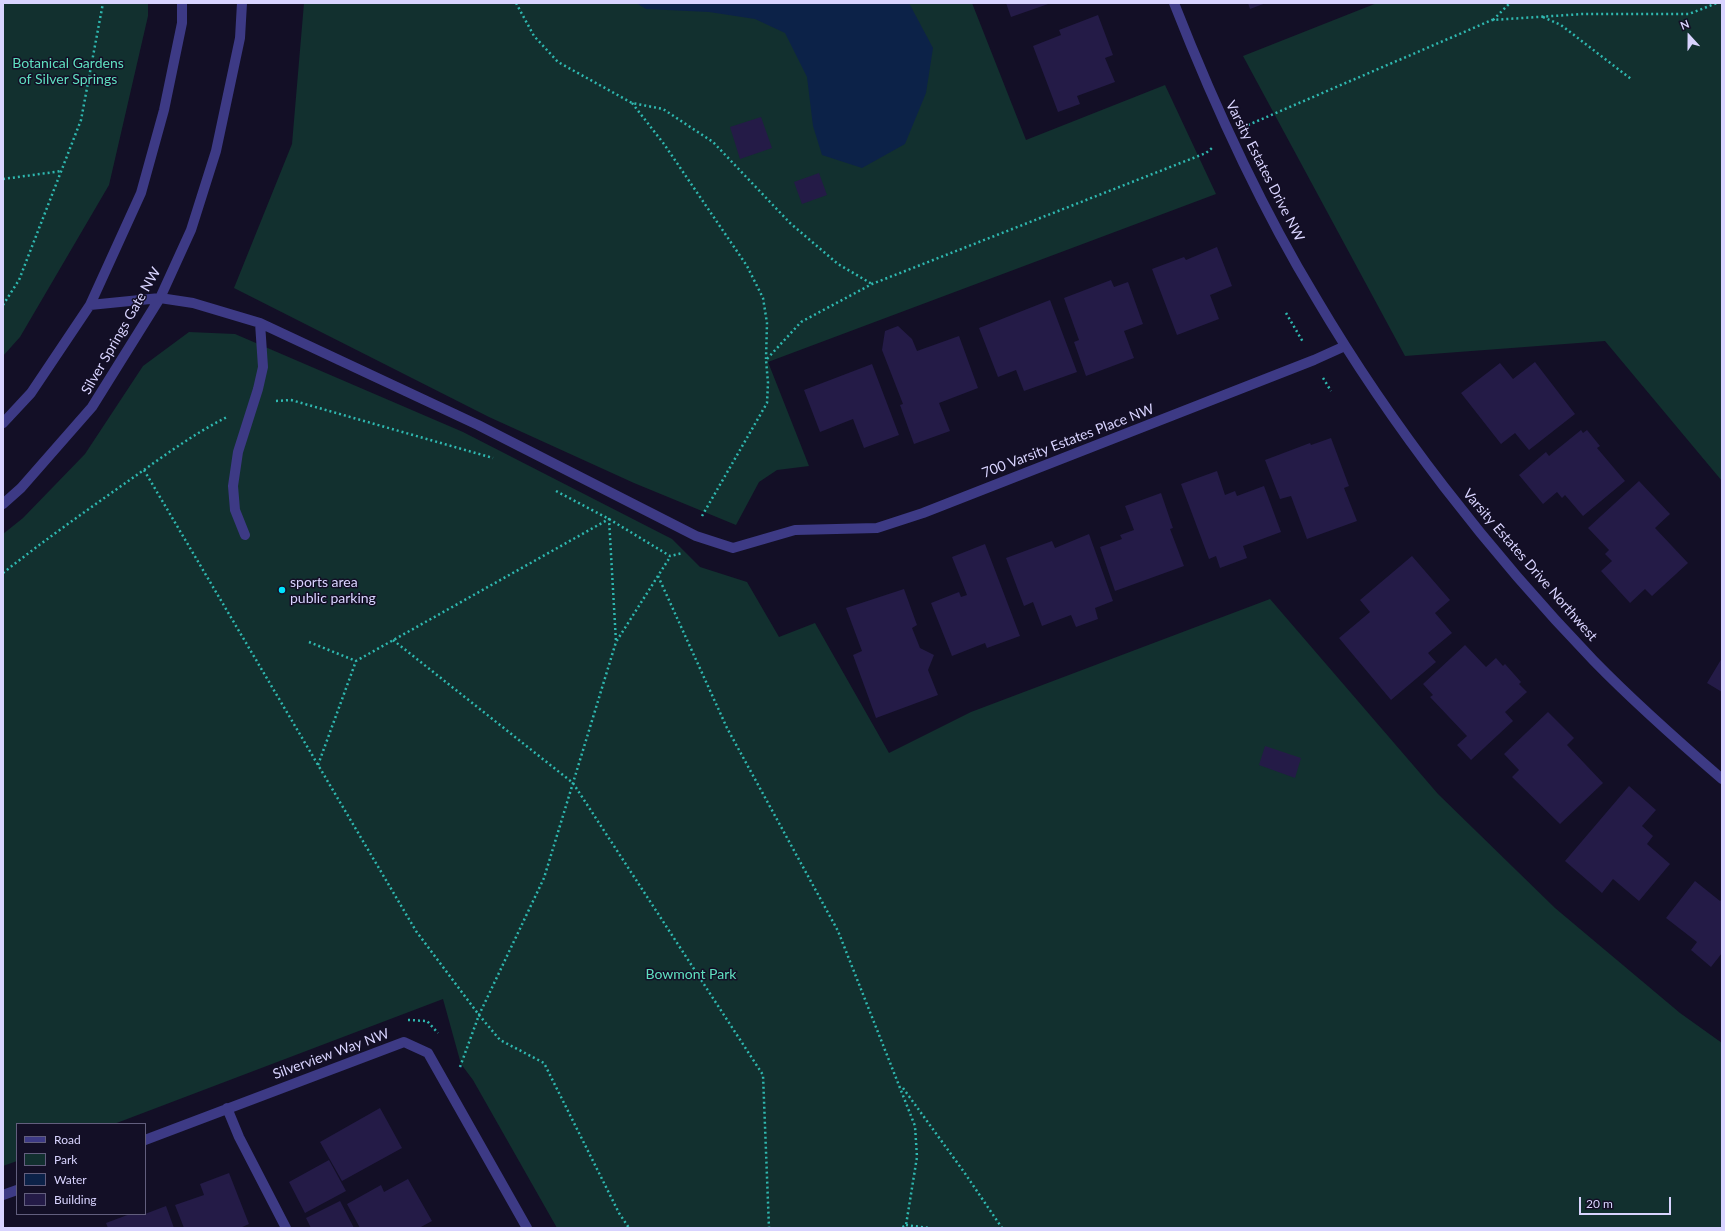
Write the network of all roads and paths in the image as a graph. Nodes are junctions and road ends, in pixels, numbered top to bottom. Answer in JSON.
{"nodes":[{"id":1,"x":103,"y":3,"type":"edge"},
{"id":2,"x":182,"y":3,"type":"edge"},
{"id":3,"x":242,"y":3,"type":"edge"},
{"id":4,"x":516,"y":3,"type":"edge"},
{"id":5,"x":1174,"y":3,"type":"edge"},
{"id":6,"x":1510,"y":3,"type":"edge"},
{"id":7,"x":1718,"y":3,"type":"edge"},
{"id":8,"x":1543,"y":17,"type":"junction"},
{"id":9,"x":1492,"y":20,"type":"junction"},
{"id":10,"x":1630,"y":79,"type":"dead end"},
{"id":11,"x":632,"y":103,"type":"junction"},
{"id":12,"x":1228,"y":133,"type":"junction"},
{"id":13,"x":62,"y":171,"type":"junction"},
{"id":14,"x":3,"y":179,"type":"edge"},
{"id":15,"x":872,"y":284,"type":"junction"},
{"id":16,"x":160,"y":298,"type":"junction"},
{"id":17,"x":3,"y":305,"type":"edge"},
{"id":18,"x":90,"y":305,"type":"junction"},
{"id":19,"x":260,"y":323,"type":"junction"},
{"id":20,"x":1345,"y":346,"type":"junction"},
{"id":21,"x":766,"y":360,"type":"junction"},
{"id":22,"x":252,"y":404,"type":"junction"},
{"id":23,"x":3,"y":423,"type":"edge"},
{"id":24,"x":496,"y":459,"type":"dead end"},
{"id":25,"x":144,"y":470,"type":"junction"},
{"id":26,"x":552,"y":489,"type":"dead end"},
{"id":27,"x":3,"y":504,"type":"edge"},
{"id":28,"x":609,"y":519,"type":"junction"},
{"id":29,"x":245,"y":535,"type":"dead end"},
{"id":30,"x":696,"y":536,"type":"junction"},
{"id":31,"x":670,"y":556,"type":"junction"},
{"id":32,"x":3,"y":573,"type":"edge"},
{"id":33,"x":658,"y":576,"type":"junction"},
{"id":34,"x":393,"y":640,"type":"junction"},
{"id":35,"x":309,"y":642,"type":"dead end"},
{"id":36,"x":616,"y":642,"type":"junction"},
{"id":37,"x":356,"y":661,"type":"junction"},
{"id":38,"x":318,"y":765,"type":"junction"},
{"id":39,"x":1722,"y":779,"type":"edge"},
{"id":40,"x":573,"y":783,"type":"junction"},
{"id":41,"x":479,"y":1015,"type":"junction"},
{"id":42,"x":459,"y":1067,"type":"dead end"},
{"id":43,"x":900,"y":1085,"type":"junction"},
{"id":44,"x":227,"y":1108,"type":"junction"},
{"id":45,"x":146,"y":1140,"type":"edge"},
{"id":46,"x":16,"y":1190,"type":"edge"},
{"id":47,"x":3,"y":1195,"type":"edge"},
{"id":48,"x":906,"y":1225,"type":"junction"},
{"id":49,"x":286,"y":1228,"type":"edge"},
{"id":50,"x":527,"y":1228,"type":"edge"},
{"id":51,"x":629,"y":1228,"type":"edge"},
{"id":52,"x":768,"y":1228,"type":"edge"},
{"id":53,"x":901,"y":1228,"type":"edge"},
{"id":54,"x":929,"y":1228,"type":"edge"},
{"id":55,"x":1002,"y":1228,"type":"edge"}],
"edges":[{"from":1,"to":13,"type":"path"},
{"from":2,"to":18,"type":"street"},
{"from":3,"to":16,"type":"street","name":"Silver Springs Gate NW"},
{"from":4,"to":11,"type":"path"},
{"from":5,"to":12,"type":"street","name":"Varsity Estates Drive NW"},
{"from":6,"to":9,"type":"path"},
{"from":7,"to":8,"type":"path"},
{"from":8,"to":9,"type":"path"},
{"from":8,"to":10,"type":"path"},
{"from":9,"to":12,"type":"path"},
{"from":11,"to":15,"type":"path"},
{"from":11,"to":21,"type":"path"},
{"from":12,"to":15,"type":"path"},
{"from":12,"to":20,"type":"street","name":"Varsity Estates Drive NW"},
{"from":13,"to":14,"type":"path"},
{"from":13,"to":17,"type":"path"},
{"from":15,"to":21,"type":"path"},
{"from":16,"to":18,"type":"street","name":"700 Varsity Estates Place NW"},
{"from":16,"to":19,"type":"street","name":"700 Varsity Estates Place NW"},
{"from":16,"to":27,"type":"street","name":"Silver Springs Gate NW"},
{"from":18,"to":23,"type":"street"},
{"from":19,"to":22,"type":"street"},
{"from":19,"to":30,"type":"street","name":"700 Varsity Estates Place NW"},
{"from":20,"to":30,"type":"street","name":"700 Varsity Estates Place NW"},
{"from":20,"to":39,"type":"street","name":"Varsity Estates Drive Northwest"},
{"from":21,"to":30,"type":"path"},
{"from":22,"to":24,"type":"path"},
{"from":22,"to":25,"type":"path"},
{"from":22,"to":29,"type":"street"},
{"from":25,"to":32,"type":"path"},
{"from":25,"to":38,"type":"path"},
{"from":26,"to":28,"type":"path"},
{"from":28,"to":31,"type":"path"},
{"from":28,"to":34,"type":"path"},
{"from":28,"to":36,"type":"path"},
{"from":30,"to":31,"type":"path"},
{"from":31,"to":33,"type":"path"},
{"from":33,"to":36,"type":"path"},
{"from":33,"to":43,"type":"path"},
{"from":34,"to":37,"type":"path"},
{"from":34,"to":40,"type":"path"},
{"from":35,"to":37,"type":"path"},
{"from":36,"to":40,"type":"path"},
{"from":37,"to":38,"type":"path"},
{"from":38,"to":41,"type":"path"},
{"from":40,"to":41,"type":"path"},
{"from":40,"to":52,"type":"path"},
{"from":41,"to":42,"type":"path"},
{"from":41,"to":51,"type":"path"},
{"from":43,"to":48,"type":"path"},
{"from":43,"to":55,"type":"path"},
{"from":44,"to":45,"type":"street","name":"Silverview Way NW"},
{"from":44,"to":49,"type":"street"},
{"from":44,"to":50,"type":"street","name":"Silverview Way NW"},
{"from":46,"to":47,"type":"street"},
{"from":48,"to":53,"type":"path"},
{"from":48,"to":54,"type":"path"}]}
